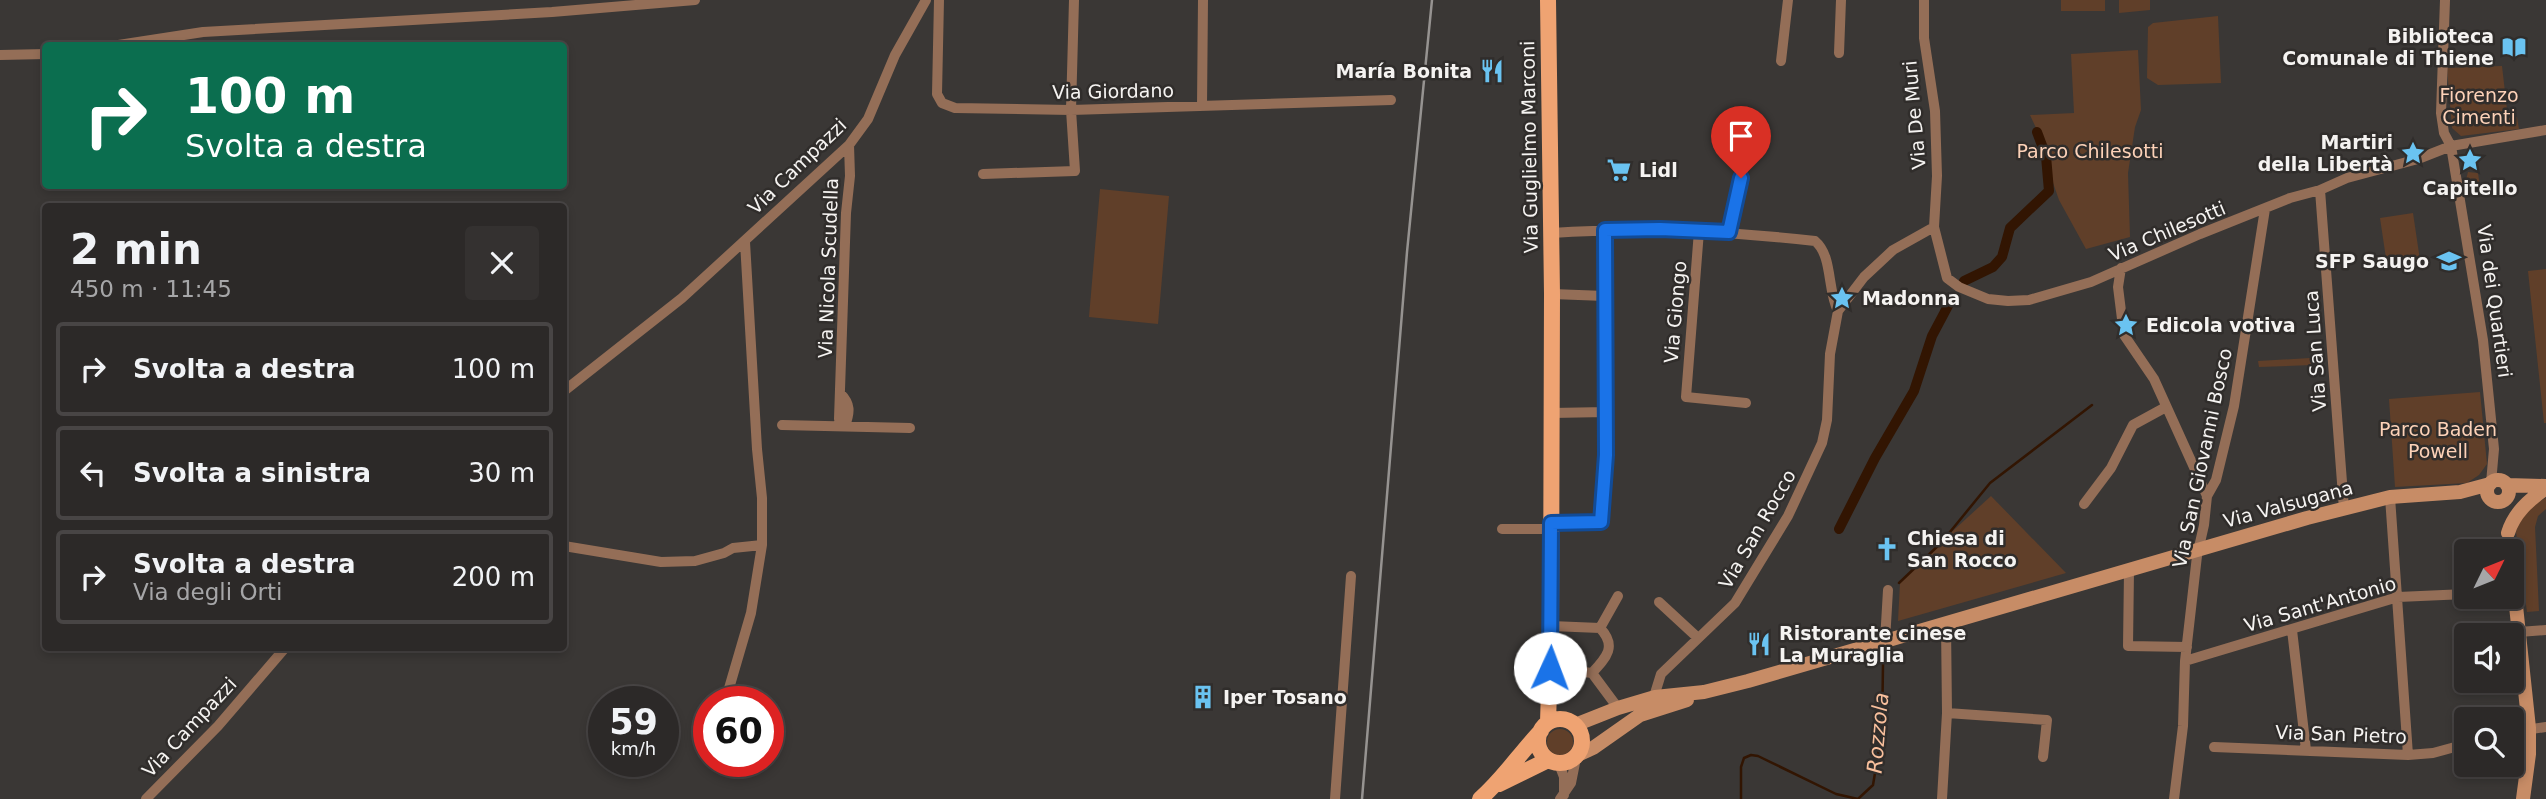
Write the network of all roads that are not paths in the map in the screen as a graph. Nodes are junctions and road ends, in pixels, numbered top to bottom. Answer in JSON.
{"nodes":[{"id":1,"x":695,"y":0,"type":"edge"},
{"id":2,"x":926,"y":0,"type":"edge"},
{"id":3,"x":939,"y":0,"type":"edge"},
{"id":4,"x":1074,"y":0,"type":"edge"},
{"id":5,"x":1203,"y":0,"type":"edge"},
{"id":6,"x":1548,"y":0,"type":"edge"},
{"id":7,"x":1788,"y":0,"type":"edge"},
{"id":8,"x":1842,"y":0,"type":"edge"},
{"id":9,"x":1924,"y":0,"type":"edge"},
{"id":10,"x":2445,"y":0,"type":"edge"},
{"id":11,"x":590,"y":5,"type":"edge"},
{"id":12,"x":138,"y":42,"type":"edge"},
{"id":13,"x":1839,"y":53,"type":"dead end"},
{"id":14,"x":42,"y":54,"type":"edge"},
{"id":15,"x":0,"y":55,"type":"edge"},
{"id":16,"x":1782,"y":61,"type":"dead end"},
{"id":17,"x":1391,"y":100,"type":"dead end"},
{"id":18,"x":1202,"y":106,"type":"junction"},
{"id":19,"x":1071,"y":110,"type":"junction"},
{"id":20,"x":2546,"y":130,"type":"edge"},
{"id":21,"x":849,"y":145,"type":"junction"},
{"id":22,"x":2451,"y":146,"type":"junction"},
{"id":23,"x":1747,"y":151,"type":"dead end"},
{"id":24,"x":983,"y":174,"type":"dead end"},
{"id":25,"x":2320,"y":190,"type":"junction"},
{"id":26,"x":2265,"y":209,"type":"junction"},
{"id":27,"x":1934,"y":227,"type":"junction"},
{"id":28,"x":1605,"y":230,"type":"junction"},
{"id":29,"x":1699,"y":231,"type":"junction"},
{"id":30,"x":1729,"y":232,"type":"junction"},
{"id":31,"x":1552,"y":233,"type":"junction"},
{"id":32,"x":745,"y":242,"type":"junction"},
{"id":33,"x":2121,"y":268,"type":"junction"},
{"id":34,"x":1552,"y":294,"type":"junction"},
{"id":35,"x":1605,"y":296,"type":"junction"},
{"id":36,"x":1838,"y":311,"type":"junction"},
{"id":37,"x":567,"y":387,"type":"edge"},
{"id":38,"x":1746,"y":403,"type":"dead end"},
{"id":39,"x":2166,"y":407,"type":"junction"},
{"id":40,"x":1606,"y":412,"type":"junction"},
{"id":41,"x":1552,"y":414,"type":"junction"},
{"id":42,"x":782,"y":425,"type":"dead end"},
{"id":43,"x":845,"y":426,"type":"junction"},
{"id":44,"x":910,"y":428,"type":"dead end"},
{"id":45,"x":2543,"y":487,"type":"edge"},
{"id":46,"x":2499,"y":491,"type":"junction"},
{"id":47,"x":2207,"y":496,"type":"junction"},
{"id":48,"x":2390,"y":497,"type":"junction"},
{"id":49,"x":2084,"y":504,"type":"dead end"},
{"id":50,"x":2344,"y":509,"type":"junction"},
{"id":51,"x":1551,"y":526,"type":"junction"},
{"id":52,"x":2508,"y":529,"type":"junction"},
{"id":53,"x":1502,"y":530,"type":"dead end"},
{"id":54,"x":2509,"y":539,"type":"edge"},
{"id":55,"x":762,"y":545,"type":"junction"},
{"id":56,"x":567,"y":546,"type":"edge"},
{"id":57,"x":2198,"y":550,"type":"junction"},
{"id":58,"x":2129,"y":571,"type":"junction"},
{"id":59,"x":1351,"y":576,"type":"dead end"},
{"id":60,"x":1888,"y":590,"type":"dead end"},
{"id":61,"x":2454,"y":595,"type":"edge"},
{"id":62,"x":1618,"y":596,"type":"dead end"},
{"id":63,"x":2398,"y":597,"type":"junction"},
{"id":64,"x":1659,"y":602,"type":"dead end"},
{"id":65,"x":1946,"y":625,"type":"junction"},
{"id":66,"x":1551,"y":626,"type":"junction"},
{"id":67,"x":1600,"y":628,"type":"junction"},
{"id":68,"x":2292,"y":630,"type":"junction"},
{"id":69,"x":2546,"y":630,"type":"edge"},
{"id":70,"x":2524,"y":632,"type":"edge"},
{"id":71,"x":1698,"y":638,"type":"junction"},
{"id":72,"x":1885,"y":641,"type":"junction"},
{"id":73,"x":2187,"y":647,"type":"junction"},
{"id":74,"x":282,"y":651,"type":"edge"},
{"id":75,"x":2185,"y":660,"type":"junction"},
{"id":76,"x":1550,"y":671,"type":"junction"},
{"id":77,"x":1592,"y":673,"type":"junction"},
{"id":78,"x":2524,"y":680,"type":"edge"},
{"id":79,"x":730,"y":686,"type":"edge"},
{"id":80,"x":1704,"y":692,"type":"junction"},
{"id":81,"x":1655,"y":697,"type":"junction"},
{"id":82,"x":1613,"y":710,"type":"junction"},
{"id":83,"x":1947,"y":713,"type":"junction"},
{"id":84,"x":1637,"y":717,"type":"junction"},
{"id":85,"x":1571,"y":722,"type":"junction"},
{"id":86,"x":1545,"y":727,"type":"junction"},
{"id":87,"x":2546,"y":727,"type":"edge"},
{"id":88,"x":2529,"y":729,"type":"junction"},
{"id":89,"x":2524,"y":730,"type":"edge"},
{"id":90,"x":2214,"y":747,"type":"dead end"},
{"id":91,"x":2454,"y":747,"type":"edge"},
{"id":92,"x":2306,"y":750,"type":"junction"},
{"id":93,"x":1519,"y":753,"type":"junction"},
{"id":94,"x":2408,"y":755,"type":"junction"},
{"id":95,"x":1577,"y":757,"type":"junction"},
{"id":96,"x":2043,"y":757,"type":"dead end"},
{"id":97,"x":1554,"y":762,"type":"junction"},
{"id":98,"x":1485,"y":794,"type":"edge"},
{"id":99,"x":1562,"y":797,"type":"edge"},
{"id":100,"x":146,"y":799,"type":"edge"},
{"id":101,"x":1335,"y":799,"type":"edge"},
{"id":102,"x":1942,"y":799,"type":"edge"},
{"id":103,"x":2174,"y":799,"type":"edge"},
{"id":104,"x":2523,"y":799,"type":"edge"}],
"edges":[{"from":1,"to":11,"type":"street"},
{"from":2,"to":21,"type":"street","name":"Via Campazzi"},
{"from":3,"to":19,"type":"street","name":"Via Giordano"},
{"from":4,"to":19,"type":"street"},
{"from":5,"to":18,"type":"street"},
{"from":6,"to":31,"type":"main road","name":"Via Guglielmo Marconi"},
{"from":7,"to":16,"type":"street"},
{"from":8,"to":13,"type":"street"},
{"from":9,"to":27,"type":"street","name":"Via De Muri"},
{"from":10,"to":22,"type":"street","name":"Via dei Quartieri"},
{"from":11,"to":12,"type":"street"},
{"from":14,"to":15,"type":"street"},
{"from":17,"to":18,"type":"street","name":"Via Giordano"},
{"from":18,"to":19,"type":"street","name":"Via Giordano"},
{"from":19,"to":24,"type":"street"},
{"from":20,"to":22,"type":"street","name":"Via Chilesotti"},
{"from":21,"to":32,"type":"street","name":"Via Campazzi"},
{"from":21,"to":43,"type":"street","name":"Via Nicola Scudella"},
{"from":22,"to":25,"type":"street","name":"Via Chilesotti"},
{"from":22,"to":46,"type":"street","name":"Via dei Quartieri"},
{"from":23,"to":30,"type":"street"},
{"from":25,"to":26,"type":"street","name":"Via Chilesotti"},
{"from":25,"to":50,"type":"street","name":"Via San Luca"},
{"from":26,"to":33,"type":"street","name":"Via Chilesotti"},
{"from":26,"to":47,"type":"street","name":"Via San Giovanni Bosco"},
{"from":27,"to":33,"type":"street","name":"Via Chilesotti"},
{"from":27,"to":36,"type":"street","name":"Via San Rocco"},
{"from":28,"to":29,"type":"street"},
{"from":28,"to":31,"type":"street"},
{"from":28,"to":35,"type":"street"},
{"from":29,"to":30,"type":"street"},
{"from":29,"to":38,"type":"street","name":"Via Giongo"},
{"from":30,"to":36,"type":"street"},
{"from":31,"to":34,"type":"main road","name":"Via Guglielmo Marconi"},
{"from":32,"to":37,"type":"street","name":"Via Campazzi"},
{"from":32,"to":55,"type":"street","name":"Via Campazzi"},
{"from":33,"to":39,"type":"street"},
{"from":34,"to":35,"type":"street"},
{"from":34,"to":41,"type":"main road","name":"Via Guglielmo Marconi"},
{"from":35,"to":40,"type":"street"},
{"from":36,"to":71,"type":"street","name":"Via San Rocco"},
{"from":39,"to":47,"type":"street"},
{"from":39,"to":49,"type":"street"},
{"from":40,"to":41,"type":"street"},
{"from":40,"to":51,"type":"street"},
{"from":41,"to":51,"type":"main road","name":"Via Guglielmo Marconi"},
{"from":42,"to":43,"type":"street"},
{"from":43,"to":44,"type":"street"},
{"from":45,"to":46,"type":"main road","name":"Via Valsugana"},
{"from":45,"to":52,"type":"main road"},
{"from":46,"to":48,"type":"main road","name":"Via Valsugana"},
{"from":46,"to":52,"type":"main road","name":"Via dei Quartieri"},
{"from":47,"to":57,"type":"street","name":"Via San Giovanni Bosco"},
{"from":48,"to":50,"type":"main road","name":"Via Valsugana"},
{"from":48,"to":63,"type":"street"},
{"from":50,"to":57,"type":"main road","name":"Via Valsugana"},
{"from":51,"to":53,"type":"street"},
{"from":51,"to":66,"type":"main road","name":"Via Guglielmo Marconi"},
{"from":52,"to":54,"type":"main road","name":"Via dei Quartieri"},
{"from":55,"to":56,"type":"street"},
{"from":55,"to":79,"type":"street","name":"Via Campazzi"},
{"from":57,"to":58,"type":"main road","name":"Via Valsugana"},
{"from":57,"to":73,"type":"street","name":"Via San Giovanni Bosco"},
{"from":58,"to":65,"type":"main road","name":"Via Valsugana"},
{"from":58,"to":73,"type":"street"},
{"from":59,"to":101,"type":"street"},
{"from":60,"to":72,"type":"street"},
{"from":61,"to":63,"type":"street","name":"Via Sant'Antonio"},
{"from":62,"to":67,"type":"street"},
{"from":63,"to":68,"type":"street","name":"Via Sant'Antonio"},
{"from":63,"to":94,"type":"street"},
{"from":64,"to":71,"type":"street"},
{"from":65,"to":72,"type":"main road","name":"Via Valsugana"},
{"from":65,"to":83,"type":"street"},
{"from":66,"to":67,"type":"street"},
{"from":66,"to":76,"type":"main road","name":"Via Guglielmo Marconi"},
{"from":67,"to":77,"type":"street"},
{"from":68,"to":75,"type":"street","name":"Via Sant'Antonio"},
{"from":68,"to":92,"type":"street"},
{"from":69,"to":70,"type":"street"},
{"from":71,"to":81,"type":"street","name":"Via San Rocco"},
{"from":72,"to":80,"type":"main road","name":"Via Valsugana"},
{"from":73,"to":75,"type":"street","name":"Via San Giovanni Bosco"},
{"from":74,"to":100,"type":"street","name":"Via Campazzi"},
{"from":75,"to":103,"type":"street","name":"Via San Giovanni Bosco"},
{"from":76,"to":77,"type":"street"},
{"from":76,"to":85,"type":"main road","name":"Via Guglielmo Marconi"},
{"from":76,"to":86,"type":"main road","name":"Via Guglielmo Marconi"},
{"from":76,"to":93,"type":"main road","name":"Via Guglielmo Marconi"},
{"from":77,"to":82,"type":"street"},
{"from":78,"to":88,"type":"main road"},
{"from":80,"to":81,"type":"main road","name":"Via Valsugana"},
{"from":80,"to":84,"type":"main road","name":"Via Valsugana"},
{"from":81,"to":82,"type":"main road","name":"Via Valsugana"},
{"from":81,"to":84,"type":"street","name":"Via Valsugana"},
{"from":82,"to":84,"type":"street"},
{"from":82,"to":85,"type":"main road","name":"Via Valsugana"},
{"from":83,"to":96,"type":"street"},
{"from":83,"to":102,"type":"street"},
{"from":84,"to":95,"type":"main road","name":"Via Valsugana"},
{"from":85,"to":86,"type":"main road"},
{"from":85,"to":95,"type":"main road","name":"Via Guglielmo Marconi"},
{"from":86,"to":93,"type":"main road","name":"Via Guglielmo Marconi"},
{"from":86,"to":97,"type":"main road","name":"Via Guglielmo Marconi"},
{"from":87,"to":88,"type":"street"},
{"from":88,"to":89,"type":"street"},
{"from":88,"to":104,"type":"main road"},
{"from":90,"to":92,"type":"street","name":"Via San Pietro"},
{"from":91,"to":94,"type":"street","name":"Via San Pietro"},
{"from":92,"to":94,"type":"street","name":"Via San Pietro"},
{"from":93,"to":98,"type":"main road","name":"Via Guglielmo Marconi"},
{"from":95,"to":97,"type":"main road","name":"Via Guglielmo Marconi"},
{"from":95,"to":99,"type":"street"},
{"from":97,"to":98,"type":"main road","name":"Via Guglielmo Marconi"},
{"from":97,"to":99,"type":"street"}]}
